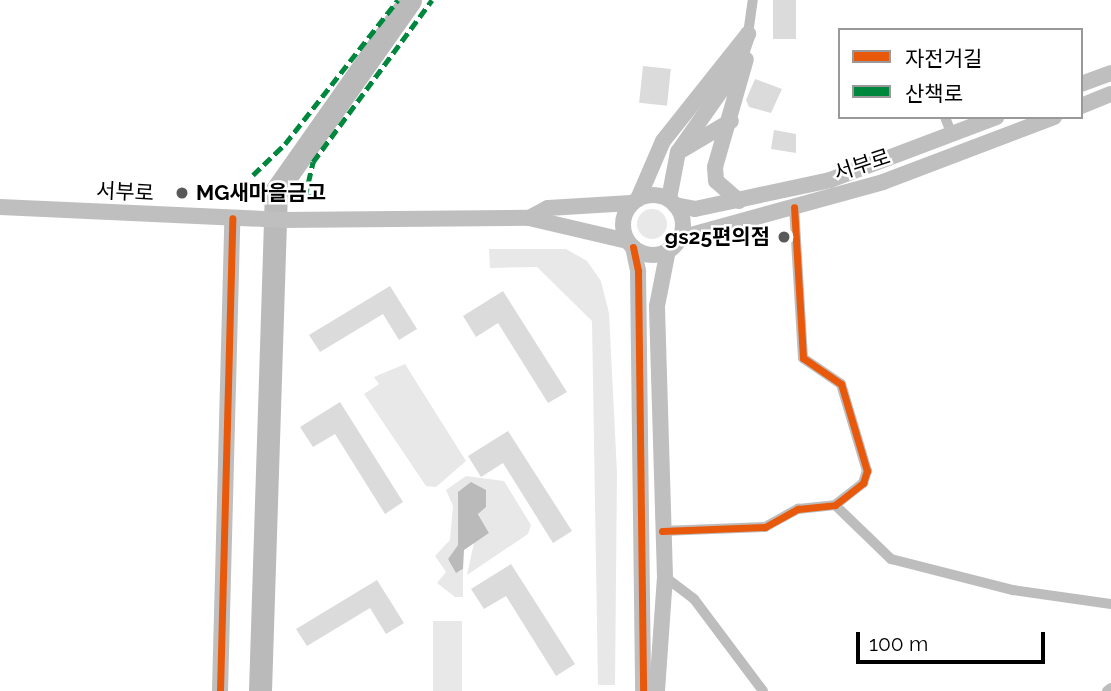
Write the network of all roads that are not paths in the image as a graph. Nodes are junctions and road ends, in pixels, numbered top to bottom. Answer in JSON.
{"nodes":[{"id":1,"x":753,"y":0,"type":"edge"},
{"id":2,"x":748,"y":41,"type":"junction"},
{"id":3,"x":1111,"y":73,"type":"edge"},
{"id":4,"x":1083,"y":83,"type":"edge"},
{"id":5,"x":1111,"y":94,"type":"edge"},
{"id":6,"x":1083,"y":105,"type":"edge"},
{"id":7,"x":946,"y":119,"type":"edge"},
{"id":8,"x":992,"y":119,"type":"edge"},
{"id":9,"x":1049,"y":119,"type":"edge"},
{"id":10,"x":731,"y":121,"type":"junction"},
{"id":11,"x":952,"y":135,"type":"junction"},
{"id":12,"x":678,"y":152,"type":"junction"},
{"id":13,"x":635,"y":201,"type":"junction"},
{"id":14,"x":739,"y":201,"type":"junction"},
{"id":15,"x":672,"y":202,"type":"junction"},
{"id":16,"x":0,"y":207,"type":"edge"},
{"id":17,"x":794,"y":208,"type":"junction"},
{"id":18,"x":232,"y":218,"type":"junction"},
{"id":19,"x":529,"y":218,"type":"junction"},
{"id":20,"x":680,"y":238,"type":"junction"},
{"id":21,"x":630,"y":244,"type":"junction"},
{"id":22,"x":668,"y":250,"type":"junction"},
{"id":23,"x":835,"y":505,"type":"junction"},
{"id":24,"x":662,"y":531,"type":"junction"},
{"id":25,"x":665,"y":577,"type":"junction"},
{"id":26,"x":1111,"y":604,"type":"edge"},
{"id":27,"x":220,"y":691,"type":"edge"},
{"id":28,"x":643,"y":691,"type":"edge"},
{"id":29,"x":657,"y":691,"type":"edge"},
{"id":30,"x":763,"y":691,"type":"edge"}],
"edges":[{"from":1,"to":2,"type":"street"},
{"from":2,"to":10,"type":"street"},
{"from":2,"to":12,"type":"street"},
{"from":2,"to":13,"type":"street"},
{"from":3,"to":4,"type":"street"},
{"from":5,"to":6,"type":"street"},
{"from":7,"to":11,"type":"street"},
{"from":8,"to":11,"type":"street","name":"서부로"},
{"from":9,"to":17,"type":"street","name":"서부로"},
{"from":10,"to":12,"type":"street"},
{"from":10,"to":14,"type":"street"},
{"from":11,"to":14,"type":"street","name":"서부로"},
{"from":12,"to":15,"type":"street"},
{"from":13,"to":15,"type":"street"},
{"from":13,"to":19,"type":"street"},
{"from":13,"to":21,"type":"street"},
{"from":14,"to":15,"type":"street","name":"서부로"},
{"from":15,"to":20,"type":"street"},
{"from":16,"to":18,"type":"street","name":"서부로"},
{"from":17,"to":20,"type":"street","name":"서부로"},
{"from":17,"to":23,"type":"street"},
{"from":18,"to":19,"type":"street","name":"서부로"},
{"from":18,"to":27,"type":"street"},
{"from":19,"to":21,"type":"street"},
{"from":20,"to":22,"type":"street"},
{"from":21,"to":22,"type":"street"},
{"from":21,"to":28,"type":"street"},
{"from":22,"to":24,"type":"street"},
{"from":23,"to":24,"type":"street"},
{"from":23,"to":26,"type":"street"},
{"from":24,"to":25,"type":"street"},
{"from":25,"to":29,"type":"street"},
{"from":25,"to":30,"type":"street"}]}
